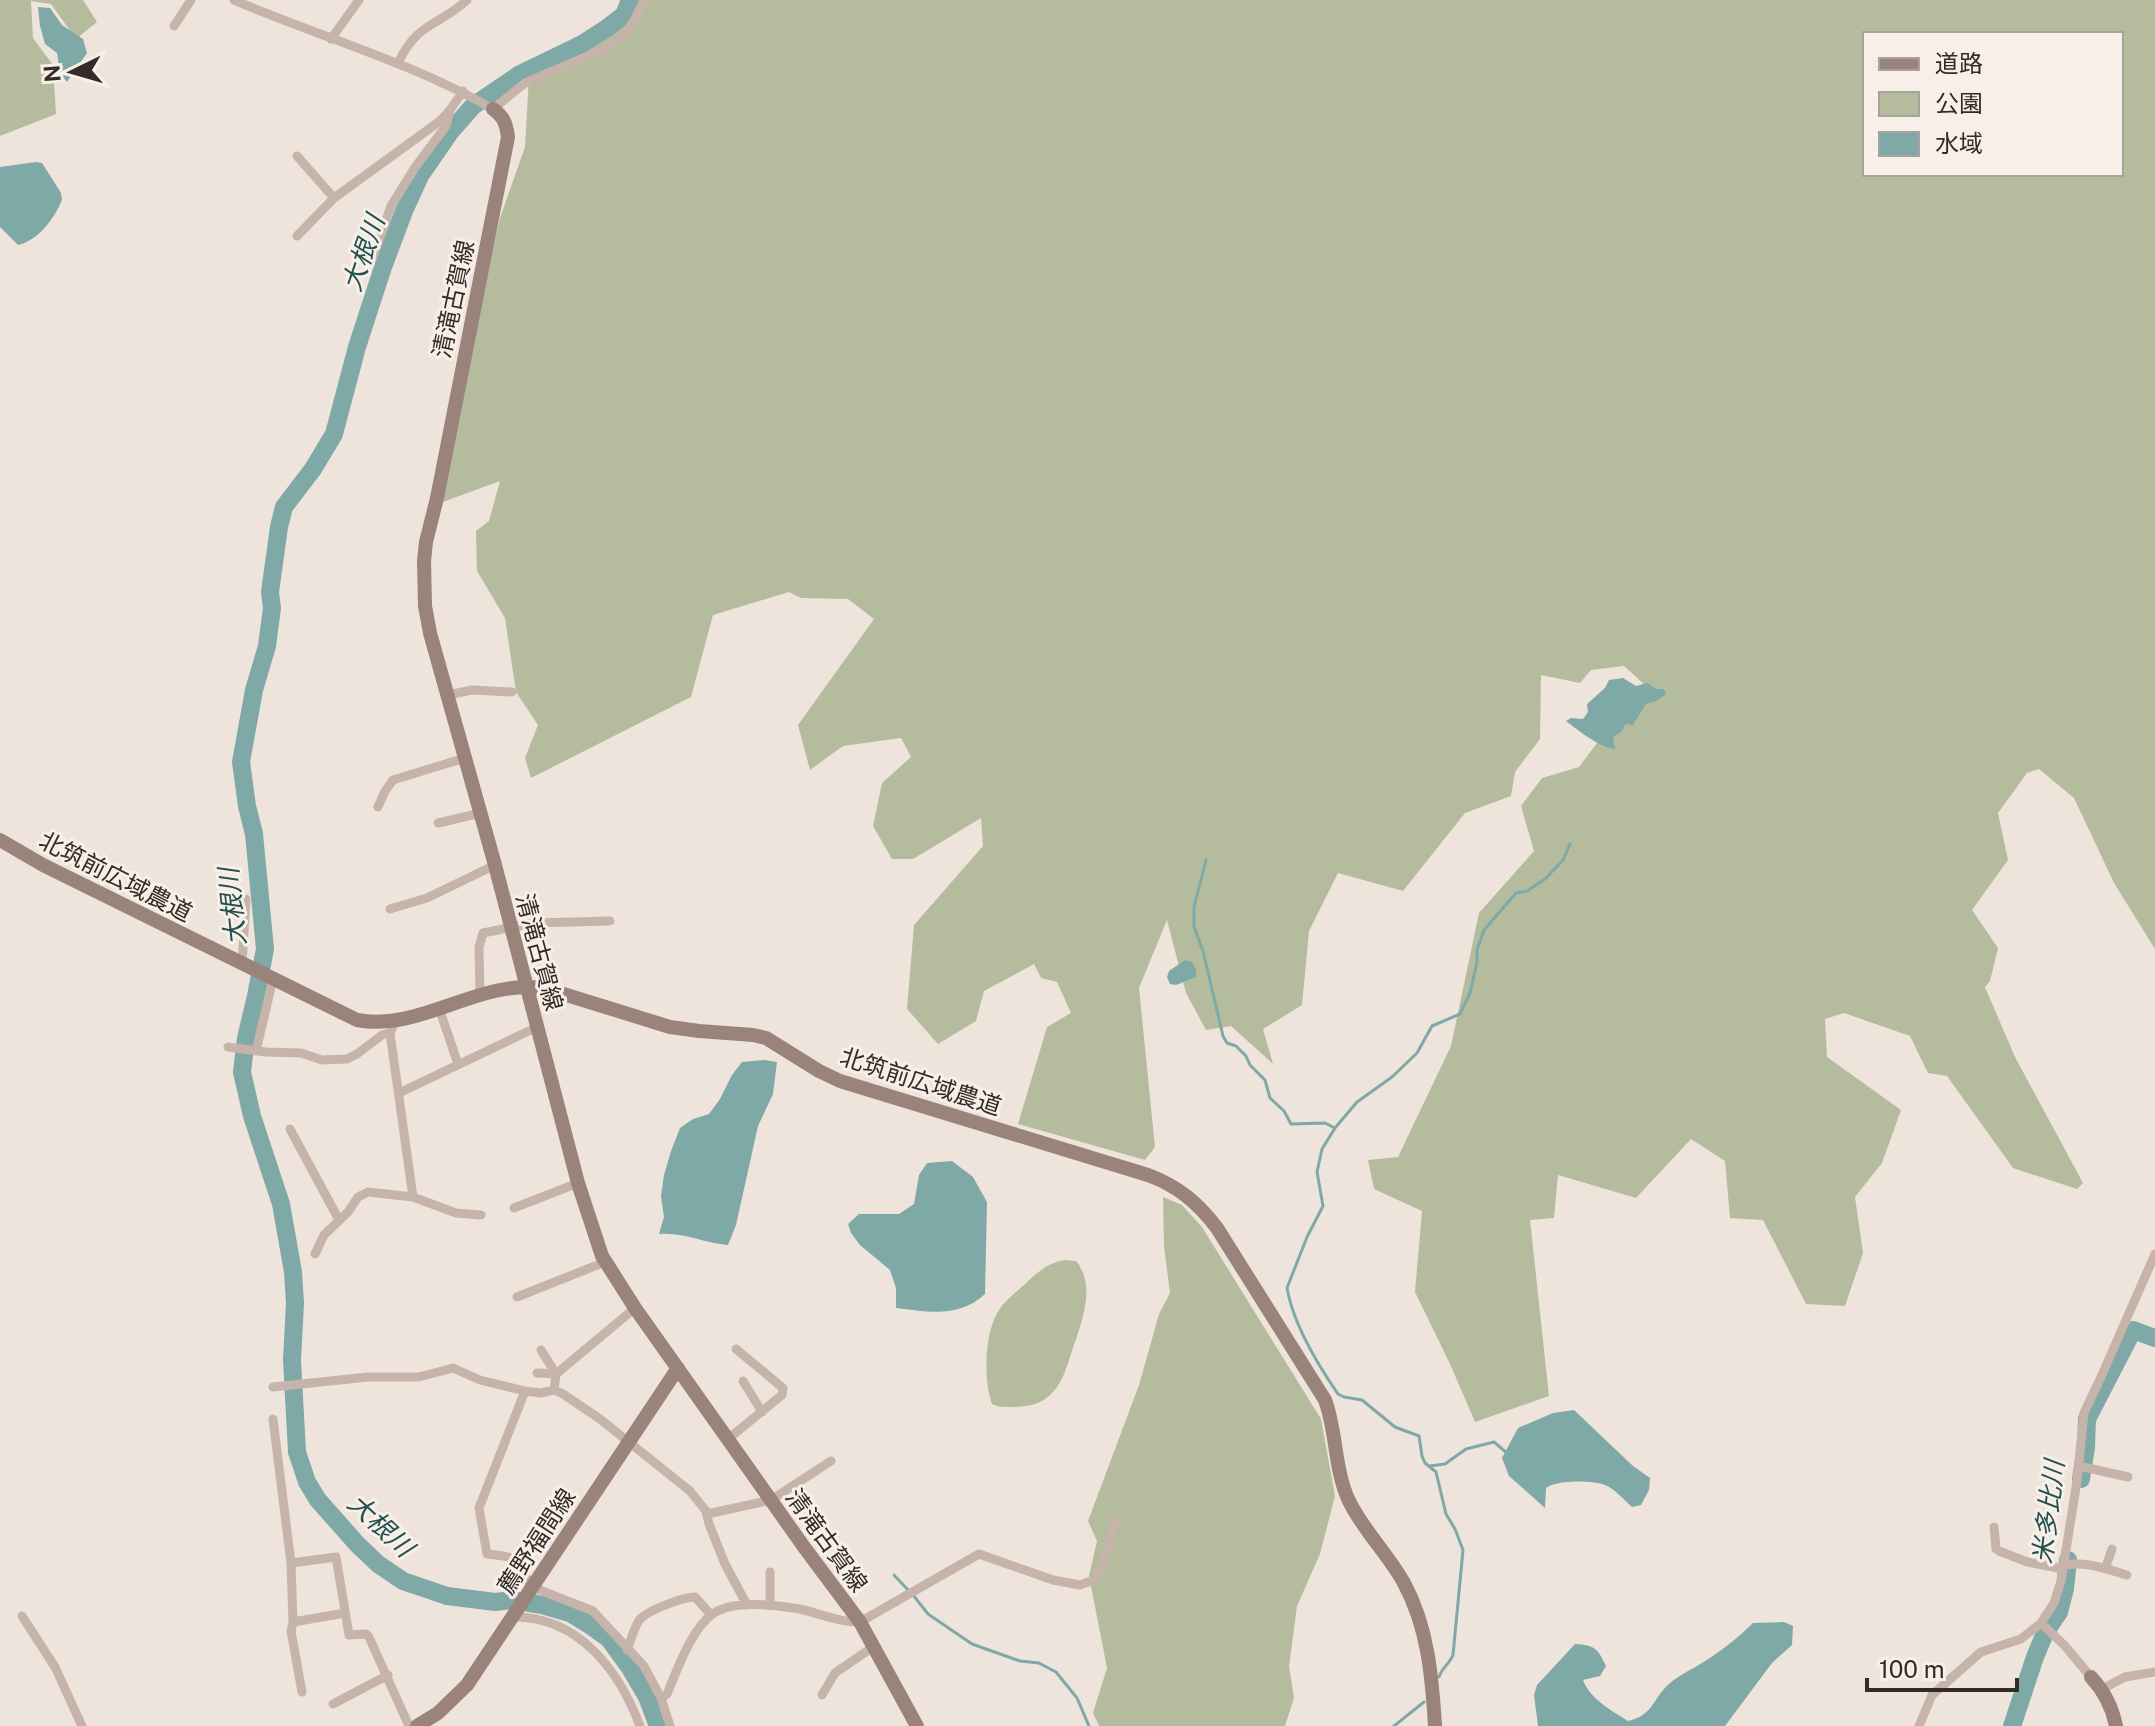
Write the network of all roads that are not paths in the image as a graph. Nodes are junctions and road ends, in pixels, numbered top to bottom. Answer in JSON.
{"nodes":[{"id":1,"x":191,"y":0,"type":"edge"},
{"id":2,"x":234,"y":0,"type":"edge"},
{"id":3,"x":359,"y":0,"type":"edge"},
{"id":4,"x":467,"y":0,"type":"edge"},
{"id":5,"x":644,"y":0,"type":"edge"},
{"id":6,"x":174,"y":26,"type":"dead end"},
{"id":7,"x":331,"y":39,"type":"junction"},
{"id":8,"x":398,"y":63,"type":"junction"},
{"id":9,"x":463,"y":91,"type":"junction"},
{"id":10,"x":493,"y":109,"type":"junction"},
{"id":11,"x":450,"y":110,"type":"junction"},
{"id":12,"x":297,"y":156,"type":"dead end"},
{"id":13,"x":334,"y":198,"type":"junction"},
{"id":14,"x":297,"y":236,"type":"dead end"},
{"id":15,"x":373,"y":257,"type":"dead end"},
{"id":16,"x":512,"y":692,"type":"dead end"},
{"id":17,"x":448,"y":695,"type":"junction"},
{"id":18,"x":465,"y":758,"type":"junction"},
{"id":19,"x":378,"y":807,"type":"dead end"},
{"id":20,"x":481,"y":813,"type":"junction"},
{"id":21,"x":438,"y":823,"type":"dead end"},
{"id":22,"x":0,"y":840,"type":"edge"},
{"id":23,"x":495,"y":865,"type":"junction"},
{"id":24,"x":246,"y":899,"type":"dead end"},
{"id":25,"x":390,"y":909,"type":"dead end"},
{"id":26,"x":610,"y":921,"type":"dead end"},
{"id":27,"x":511,"y":927,"type":"junction"},
{"id":28,"x":242,"y":964,"type":"junction"},
{"id":29,"x":270,"y":978,"type":"junction"},
{"id":30,"x":526,"y":986,"type":"junction"},
{"id":31,"x":480,"y":994,"type":"junction"},
{"id":32,"x":439,"y":1008,"type":"junction"},
{"id":33,"x":393,"y":1026,"type":"junction"},
{"id":34,"x":537,"y":1027,"type":"junction"},
{"id":35,"x":228,"y":1047,"type":"dead end"},
{"id":36,"x":256,"y":1051,"type":"junction"},
{"id":37,"x":458,"y":1064,"type":"junction"},
{"id":38,"x":399,"y":1093,"type":"junction"},
{"id":39,"x":290,"y":1129,"type":"dead end"},
{"id":40,"x":578,"y":1183,"type":"junction"},
{"id":41,"x":413,"y":1197,"type":"junction"},
{"id":42,"x":514,"y":1208,"type":"dead end"},
{"id":43,"x":481,"y":1215,"type":"dead end"},
{"id":44,"x":339,"y":1220,"type":"junction"},
{"id":45,"x":315,"y":1254,"type":"dead end"},
{"id":46,"x":2155,"y":1254,"type":"edge"},
{"id":47,"x":605,"y":1262,"type":"junction"},
{"id":48,"x":517,"y":1297,"type":"dead end"},
{"id":49,"x":635,"y":1308,"type":"junction"},
{"id":50,"x":736,"y":1349,"type":"dead end"},
{"id":51,"x":541,"y":1350,"type":"dead end"},
{"id":52,"x":678,"y":1368,"type":"junction"},
{"id":53,"x":537,"y":1373,"type":"dead end"},
{"id":54,"x":556,"y":1374,"type":"junction"},
{"id":55,"x":743,"y":1381,"type":"dead end"},
{"id":56,"x":273,"y":1387,"type":"dead end"},
{"id":57,"x":554,"y":1390,"type":"junction"},
{"id":58,"x":525,"y":1391,"type":"junction"},
{"id":59,"x":762,"y":1412,"type":"junction"},
{"id":60,"x":273,"y":1419,"type":"dead end"},
{"id":61,"x":728,"y":1439,"type":"junction"},
{"id":62,"x":628,"y":1442,"type":"junction"},
{"id":63,"x":831,"y":1461,"type":"dead end"},
{"id":64,"x":2079,"y":1466,"type":"junction"},
{"id":65,"x":2128,"y":1477,"type":"dead end"},
{"id":66,"x":771,"y":1500,"type":"junction"},
{"id":67,"x":707,"y":1514,"type":"junction"},
{"id":68,"x":1116,"y":1520,"type":"dead end"},
{"id":69,"x":1994,"y":1527,"type":"dead end"},
{"id":70,"x":2112,"y":1549,"type":"dead end"},
{"id":71,"x":291,"y":1563,"type":"junction"},
{"id":72,"x":2063,"y":1567,"type":"junction"},
{"id":73,"x":2105,"y":1569,"type":"junction"},
{"id":74,"x":770,"y":1572,"type":"dead end"},
{"id":75,"x":2127,"y":1575,"type":"dead end"},
{"id":76,"x":530,"y":1590,"type":"junction"},
{"id":77,"x":747,"y":1605,"type":"junction"},
{"id":78,"x":770,"y":1606,"type":"junction"},
{"id":79,"x":345,"y":1613,"type":"junction"},
{"id":80,"x":711,"y":1615,"type":"junction"},
{"id":81,"x":22,"y":1616,"type":"dead end"},
{"id":82,"x":513,"y":1617,"type":"junction"},
{"id":83,"x":293,"y":1622,"type":"junction"},
{"id":84,"x":860,"y":1622,"type":"junction"},
{"id":85,"x":2041,"y":1623,"type":"junction"},
{"id":86,"x":873,"y":1647,"type":"junction"},
{"id":87,"x":627,"y":1650,"type":"junction"},
{"id":88,"x":2155,"y":1672,"type":"edge"},
{"id":89,"x":388,"y":1675,"type":"junction"},
{"id":90,"x":2091,"y":1677,"type":"joint"},
{"id":91,"x":2102,"y":1689,"type":"junction"},
{"id":92,"x":302,"y":1692,"type":"dead end"},
{"id":93,"x":822,"y":1695,"type":"dead end"},
{"id":94,"x":661,"y":1698,"type":"junction"},
{"id":95,"x":333,"y":1704,"type":"dead end"},
{"id":96,"x":82,"y":1726,"type":"edge"},
{"id":97,"x":409,"y":1726,"type":"edge"},
{"id":98,"x":417,"y":1726,"type":"edge"},
{"id":99,"x":640,"y":1726,"type":"edge"},
{"id":100,"x":670,"y":1726,"type":"edge"},
{"id":101,"x":917,"y":1726,"type":"edge"},
{"id":102,"x":1435,"y":1726,"type":"edge"},
{"id":103,"x":1919,"y":1726,"type":"edge"},
{"id":104,"x":2116,"y":1726,"type":"edge"}],
"edges":[{"from":1,"to":6,"type":"street"},
{"from":2,"to":7,"type":"street"},
{"from":3,"to":7,"type":"street"},
{"from":4,"to":8,"type":"street"},
{"from":5,"to":10,"type":"street"},
{"from":7,"to":8,"type":"street"},
{"from":8,"to":9,"type":"street"},
{"from":9,"to":10,"type":"street"},
{"from":9,"to":11,"type":"street"},
{"from":10,"to":17,"type":"main road","name":"清滝古賀線"},
{"from":11,"to":13,"type":"street"},
{"from":11,"to":15,"type":"street"},
{"from":12,"to":13,"type":"street"},
{"from":13,"to":14,"type":"street"},
{"from":16,"to":17,"type":"street"},
{"from":17,"to":18,"type":"main road","name":"清滝古賀線"},
{"from":18,"to":19,"type":"street"},
{"from":18,"to":20,"type":"main road","name":"清滝古賀線"},
{"from":20,"to":21,"type":"street"},
{"from":20,"to":23,"type":"main road","name":"清滝古賀線"},
{"from":22,"to":28,"type":"main road","name":"北筑前広域農道"},
{"from":23,"to":25,"type":"street"},
{"from":23,"to":27,"type":"main road","name":"清滝古賀線"},
{"from":24,"to":28,"type":"street"},
{"from":26,"to":27,"type":"street"},
{"from":27,"to":30,"type":"main road","name":"清滝古賀線"},
{"from":27,"to":31,"type":"street"},
{"from":28,"to":29,"type":"main road","name":"北筑前広域農道"},
{"from":29,"to":33,"type":"main road","name":"北筑前広域農道"},
{"from":29,"to":36,"type":"street"},
{"from":30,"to":31,"type":"main road","name":"北筑前広域農道"},
{"from":30,"to":34,"type":"main road","name":"清滝古賀線"},
{"from":30,"to":102,"type":"main road","name":"北筑前広域農道"},
{"from":31,"to":32,"type":"main road","name":"北筑前広域農道"},
{"from":32,"to":33,"type":"main road","name":"北筑前広域農道"},
{"from":32,"to":37,"type":"street"},
{"from":33,"to":36,"type":"street"},
{"from":33,"to":38,"type":"street"},
{"from":34,"to":37,"type":"street"},
{"from":34,"to":40,"type":"main road","name":"清滝古賀線"},
{"from":35,"to":36,"type":"street"},
{"from":37,"to":38,"type":"street"},
{"from":38,"to":41,"type":"street"},
{"from":39,"to":44,"type":"street"},
{"from":40,"to":42,"type":"street"},
{"from":40,"to":47,"type":"main road","name":"清滝古賀線"},
{"from":41,"to":43,"type":"street"},
{"from":41,"to":44,"type":"street"},
{"from":44,"to":45,"type":"street"},
{"from":46,"to":64,"type":"street"},
{"from":47,"to":48,"type":"street"},
{"from":47,"to":49,"type":"main road","name":"清滝古賀線"},
{"from":49,"to":52,"type":"main road","name":"清滝古賀線"},
{"from":49,"to":54,"type":"street"},
{"from":50,"to":59,"type":"street"},
{"from":51,"to":54,"type":"street"},
{"from":52,"to":61,"type":"main road","name":"清滝古賀線"},
{"from":52,"to":62,"type":"main road","name":"薦野福間線"},
{"from":53,"to":54,"type":"street"},
{"from":54,"to":57,"type":"street"},
{"from":55,"to":59,"type":"street"},
{"from":56,"to":58,"type":"street"},
{"from":57,"to":58,"type":"street"},
{"from":57,"to":62,"type":"street"},
{"from":58,"to":76,"type":"street"},
{"from":59,"to":61,"type":"street"},
{"from":60,"to":71,"type":"street"},
{"from":61,"to":66,"type":"main road","name":"清滝古賀線"},
{"from":62,"to":67,"type":"street"},
{"from":62,"to":76,"type":"main road","name":"薦野福間線"},
{"from":63,"to":66,"type":"street"},
{"from":64,"to":65,"type":"street"},
{"from":64,"to":72,"type":"street"},
{"from":66,"to":67,"type":"street"},
{"from":66,"to":84,"type":"main road","name":"清滝古賀線"},
{"from":67,"to":77,"type":"street"},
{"from":68,"to":84,"type":"street"},
{"from":69,"to":72,"type":"street"},
{"from":70,"to":73,"type":"street"},
{"from":71,"to":79,"type":"street"},
{"from":71,"to":83,"type":"street"},
{"from":72,"to":73,"type":"street"},
{"from":72,"to":85,"type":"street"},
{"from":73,"to":75,"type":"street"},
{"from":74,"to":78,"type":"street"},
{"from":76,"to":82,"type":"main road","name":"薦野福間線"},
{"from":76,"to":87,"type":"street"},
{"from":77,"to":78,"type":"street"},
{"from":77,"to":80,"type":"street"},
{"from":78,"to":84,"type":"street"},
{"from":79,"to":83,"type":"street"},
{"from":79,"to":89,"type":"street"},
{"from":80,"to":87,"type":"street"},
{"from":80,"to":94,"type":"street"},
{"from":81,"to":96,"type":"street"},
{"from":82,"to":98,"type":"main road","name":"薦野福間線"},
{"from":82,"to":99,"type":"street"},
{"from":83,"to":92,"type":"street"},
{"from":84,"to":86,"type":"main road","name":"清滝古賀線"},
{"from":85,"to":90,"type":"street"},
{"from":85,"to":103,"type":"street"},
{"from":86,"to":93,"type":"street"},
{"from":86,"to":101,"type":"main road","name":"清滝古賀線"},
{"from":87,"to":94,"type":"street"},
{"from":88,"to":91,"type":"street"},
{"from":89,"to":95,"type":"street"},
{"from":89,"to":97,"type":"street"},
{"from":90,"to":91,"type":"main road"},
{"from":91,"to":104,"type":"main road"},
{"from":94,"to":100,"type":"street"}]}
